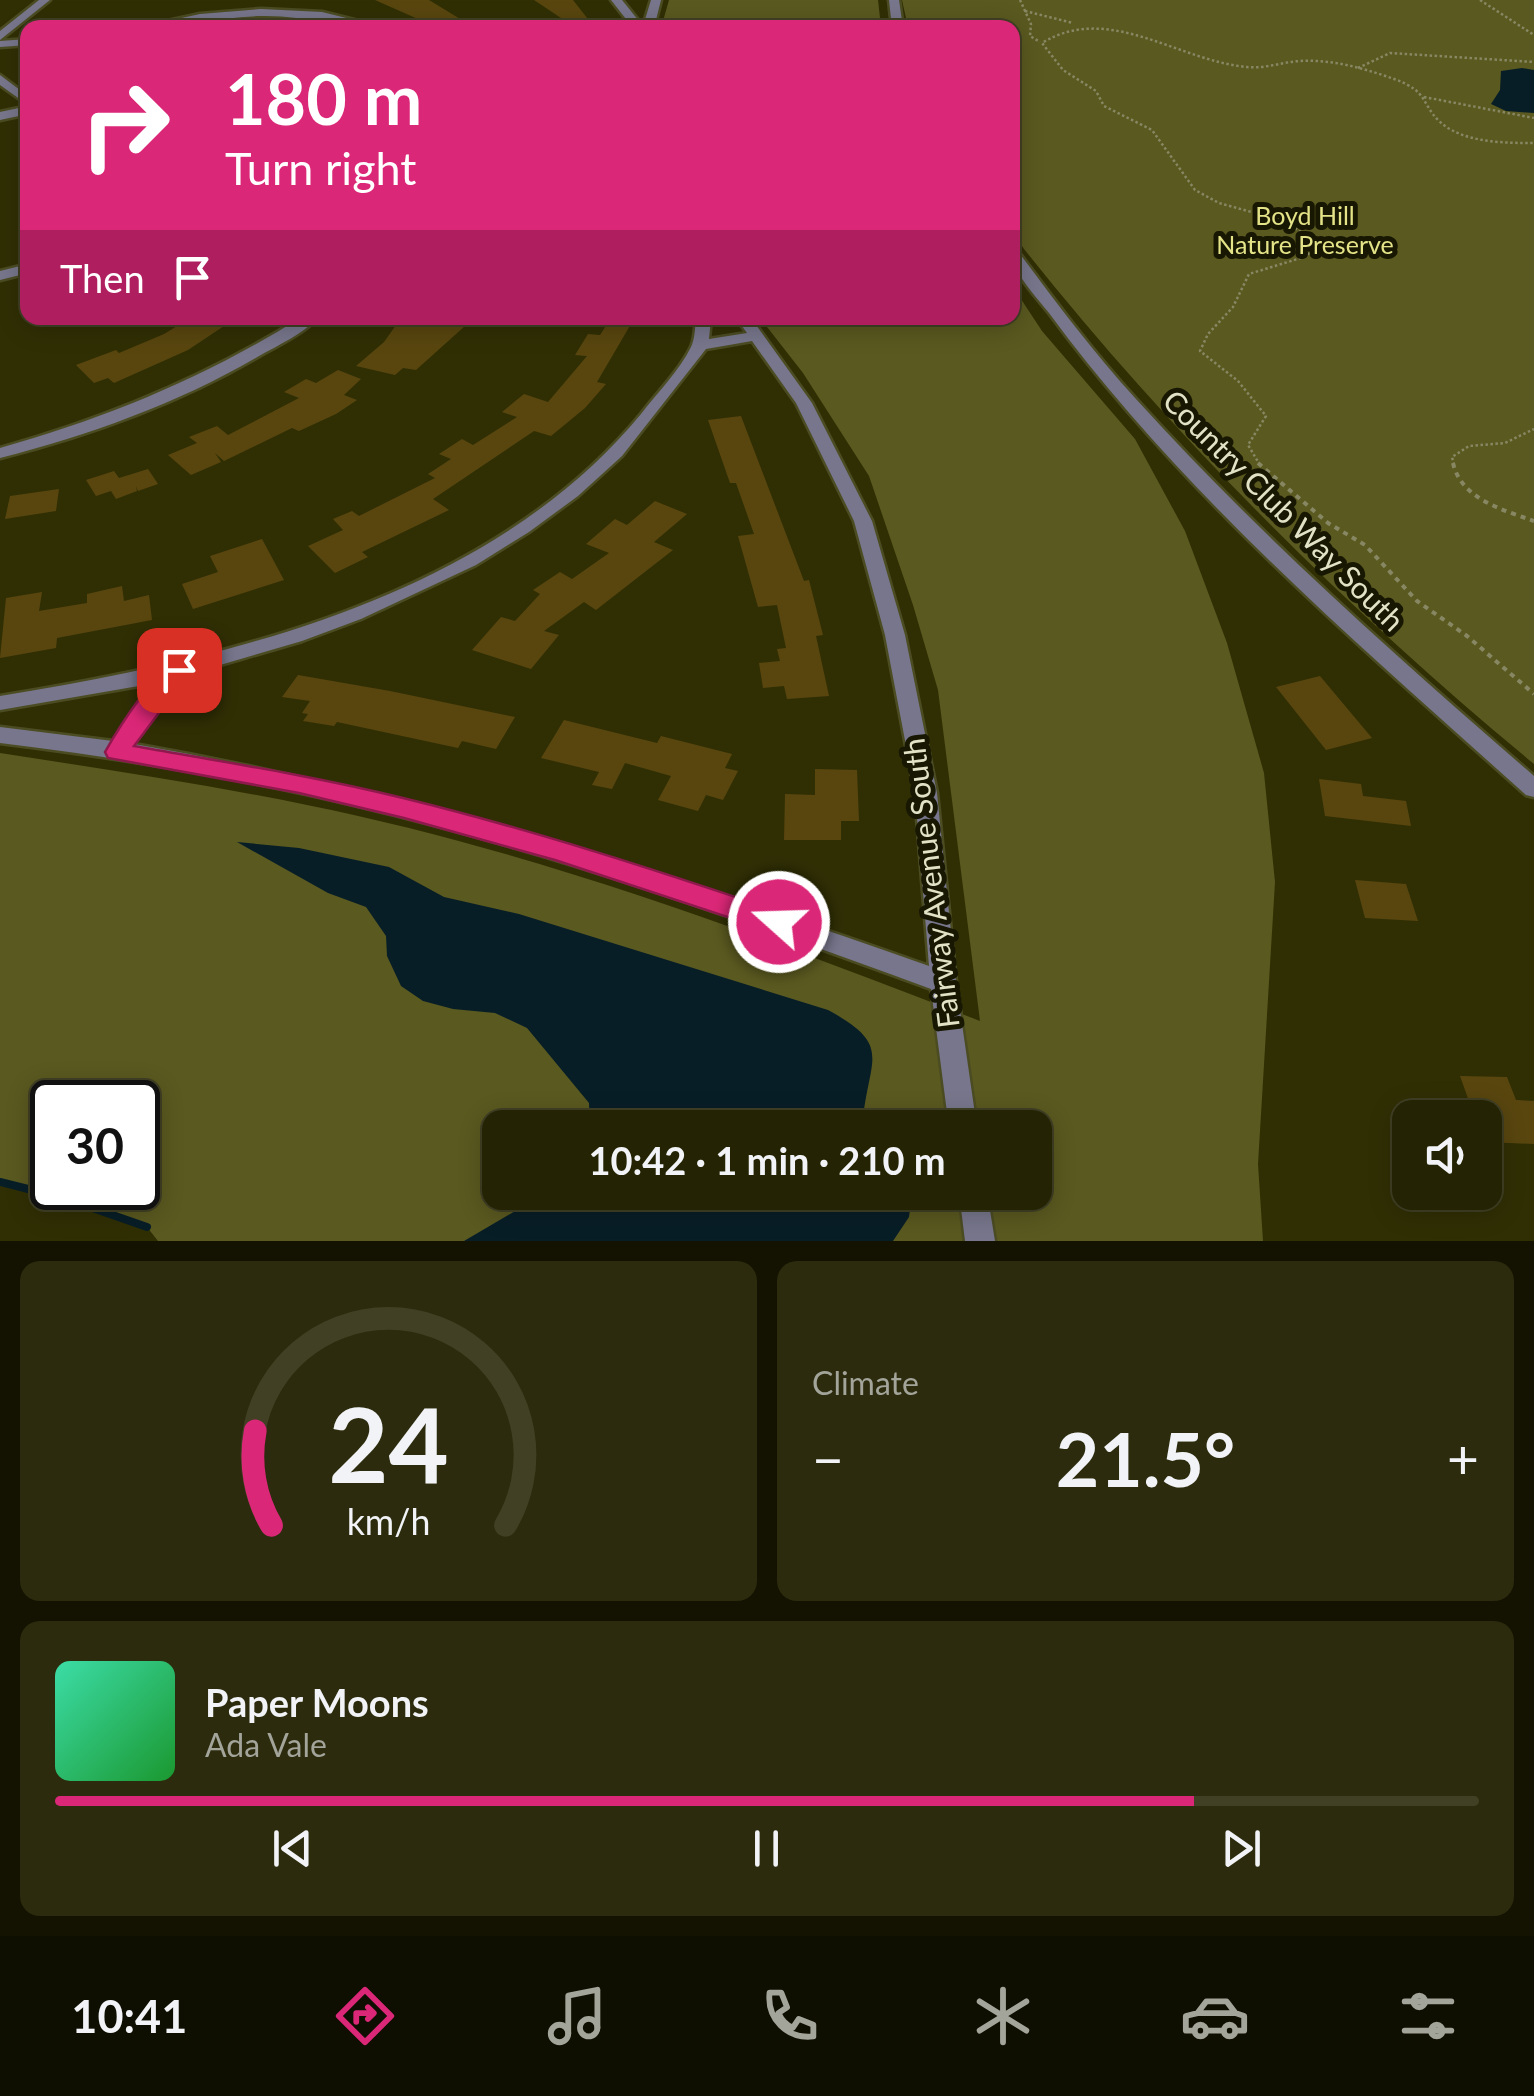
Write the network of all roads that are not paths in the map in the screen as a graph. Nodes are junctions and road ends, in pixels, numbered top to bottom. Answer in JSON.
{"nodes":[{"id":1,"x":45,"y":0,"type":"edge"},
{"id":2,"x":616,"y":0,"type":"edge"},
{"id":3,"x":23,"y":20,"type":"edge"},
{"id":4,"x":207,"y":20,"type":"edge"},
{"id":5,"x":343,"y":20,"type":"edge"},
{"id":6,"x":632,"y":20,"type":"edge"},
{"id":7,"x":20,"y":23,"type":"edge"},
{"id":8,"x":0,"y":41,"type":"edge"},
{"id":9,"x":0,"y":80,"type":"edge"},
{"id":10,"x":20,"y":96,"type":"edge"},
{"id":11,"x":1020,"y":263,"type":"edge"},
{"id":12,"x":300,"y":325,"type":"edge"},
{"id":13,"x":702,"y":325,"type":"edge"},
{"id":14,"x":750,"y":327,"type":"edge"},
{"id":15,"x":701,"y":345,"type":"junction"},
{"id":16,"x":0,"y":453,"type":"edge"},
{"id":17,"x":179,"y":670,"type":"junction"},
{"id":18,"x":0,"y":703,"type":"edge"},
{"id":19,"x":0,"y":736,"type":"edge"},
{"id":20,"x":117,"y":752,"type":"junction"},
{"id":21,"x":1534,"y":789,"type":"edge"},
{"id":22,"x":943,"y":982,"type":"junction"},
{"id":23,"x":961,"y":1110,"type":"edge"},
{"id":24,"x":976,"y":1210,"type":"edge"},
{"id":25,"x":980,"y":1241,"type":"edge"}],
"edges":[{"from":1,"to":3,"type":"street"},
{"from":2,"to":6,"type":"street"},
{"from":4,"to":5,"type":"street"},
{"from":7,"to":8,"type":"street"},
{"from":9,"to":10,"type":"street"},
{"from":11,"to":21,"type":"street","name":"Country Club Way South"},
{"from":12,"to":16,"type":"street"},
{"from":13,"to":15,"type":"street"},
{"from":14,"to":15,"type":"street"},
{"from":14,"to":22,"type":"street","name":"Fairway Avenue South"},
{"from":15,"to":17,"type":"street"},
{"from":17,"to":18,"type":"street"},
{"from":17,"to":20,"type":"street"},
{"from":19,"to":20,"type":"street"},
{"from":20,"to":22,"type":"street"},
{"from":22,"to":23,"type":"street","name":"Fairway Avenue South"},
{"from":24,"to":25,"type":"street"}]}
